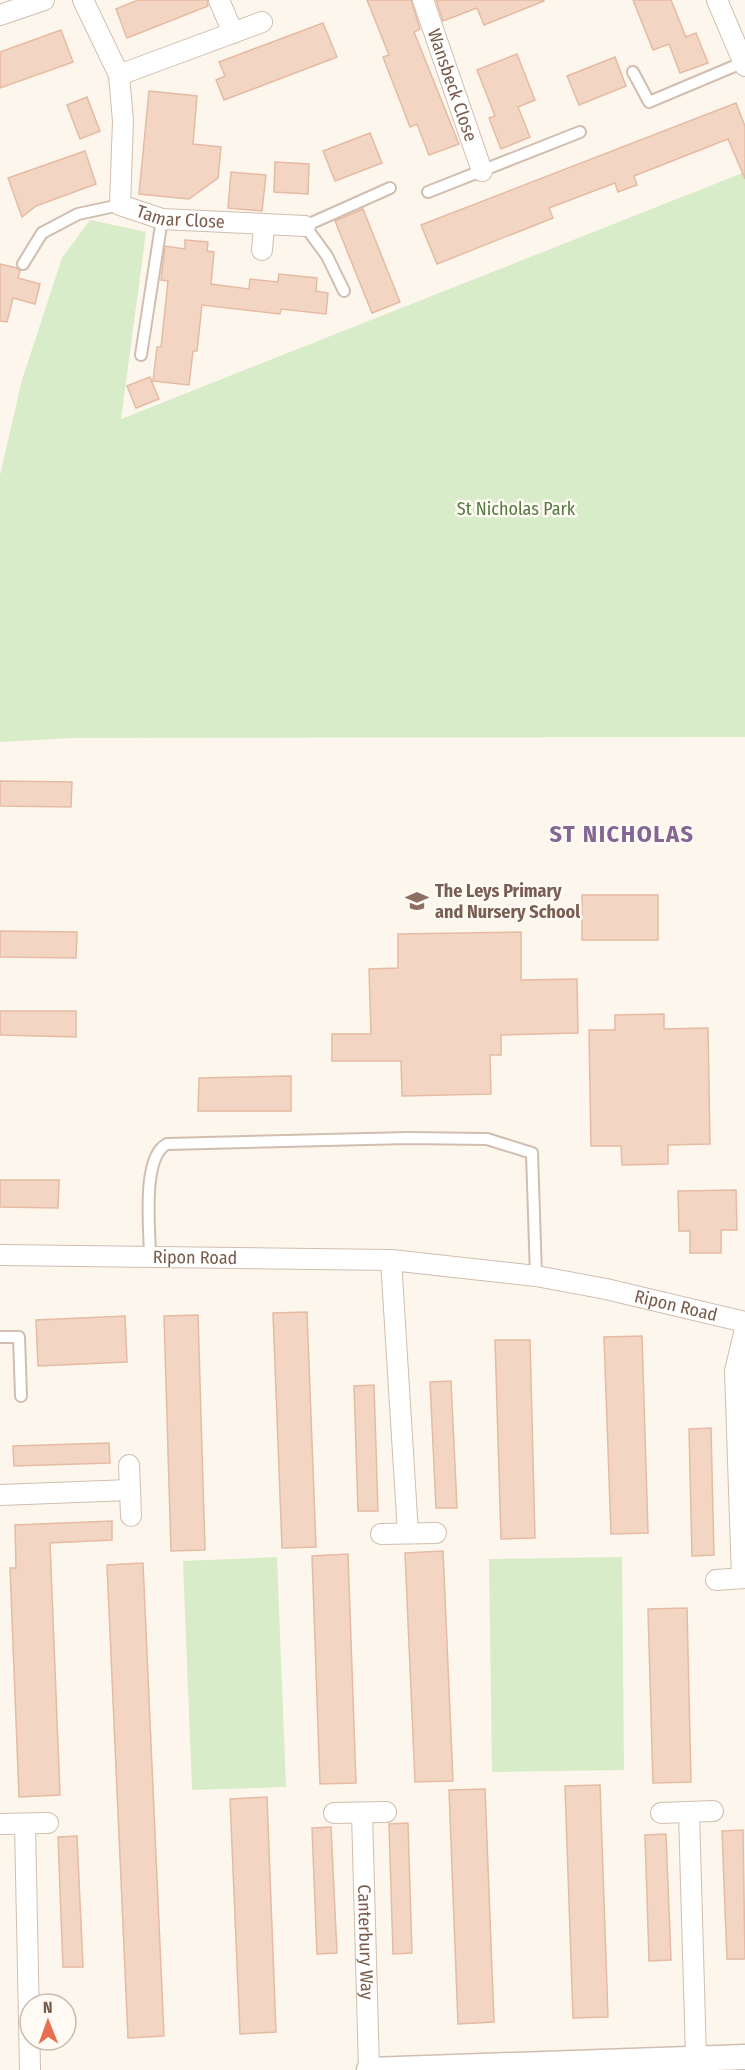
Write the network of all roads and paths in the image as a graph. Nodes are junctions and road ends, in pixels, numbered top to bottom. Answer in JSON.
{"nodes":[{"id":1,"x":44,"y":0,"type":"edge"},
{"id":2,"x":83,"y":0,"type":"edge"},
{"id":3,"x":219,"y":0,"type":"edge"},
{"id":4,"x":423,"y":0,"type":"edge"},
{"id":5,"x":717,"y":0,"type":"edge"},
{"id":6,"x":0,"y":15,"type":"edge"},
{"id":7,"x":262,"y":22,"type":"dead end"},
{"id":8,"x":233,"y":33,"type":"junction"},
{"id":9,"x":744,"y":64,"type":"edge"},
{"id":10,"x":633,"y":72,"type":"dead end"},
{"id":11,"x":119,"y":75,"type":"junction"},
{"id":12,"x":580,"y":132,"type":"dead end"},
{"id":13,"x":482,"y":171,"type":"junction"},
{"id":14,"x":390,"y":188,"type":"dead end"},
{"id":15,"x":428,"y":192,"type":"dead end"},
{"id":16,"x":120,"y":205,"type":"junction"},
{"id":17,"x":162,"y":219,"type":"junction"},
{"id":18,"x":264,"y":225,"type":"junction"},
{"id":19,"x":305,"y":226,"type":"junction"},
{"id":20,"x":262,"y":250,"type":"dead end"},
{"id":21,"x":23,"y":264,"type":"dead end"},
{"id":22,"x":344,"y":291,"type":"dead end"},
{"id":23,"x":141,"y":355,"type":"dead end"},
{"id":24,"x":0,"y":1256,"type":"edge"},
{"id":25,"x":150,"y":1258,"type":"junction"},
{"id":26,"x":391,"y":1260,"type":"junction"},
{"id":27,"x":536,"y":1276,"type":"junction"},
{"id":28,"x":745,"y":1322,"type":"edge"},
{"id":29,"x":745,"y":1329,"type":"edge"},
{"id":30,"x":0,"y":1336,"type":"edge"},
{"id":31,"x":21,"y":1396,"type":"dead end"},
{"id":32,"x":129,"y":1465,"type":"dead end"},
{"id":33,"x":130,"y":1490,"type":"junction"},
{"id":34,"x":0,"y":1495,"type":"edge"},
{"id":35,"x":131,"y":1516,"type":"dead end"},
{"id":36,"x":408,"y":1533,"type":"junction"},
{"id":37,"x":436,"y":1533,"type":"dead end"},
{"id":38,"x":381,"y":1534,"type":"dead end"},
{"id":39,"x":743,"y":1578,"type":"edge"},
{"id":40,"x":716,"y":1580,"type":"dead end"},
{"id":41,"x":386,"y":1812,"type":"dead end"},
{"id":42,"x":713,"y":1812,"type":"dead end"},
{"id":43,"x":334,"y":1813,"type":"dead end"},
{"id":44,"x":362,"y":1813,"type":"junction"},
{"id":45,"x":662,"y":1813,"type":"dead end"},
{"id":46,"x":689,"y":1813,"type":"junction"},
{"id":47,"x":48,"y":1823,"type":"dead end"},
{"id":48,"x":0,"y":1824,"type":"edge"},
{"id":49,"x":25,"y":1824,"type":"junction"},
{"id":50,"x":745,"y":2057,"type":"edge"},
{"id":51,"x":696,"y":2058,"type":"junction"},
{"id":52,"x":545,"y":2068,"type":"edge"},
{"id":53,"x":30,"y":2070,"type":"edge"},
{"id":54,"x":369,"y":2070,"type":"edge"},
{"id":55,"x":379,"y":2070,"type":"edge"}],
"edges":[{"from":1,"to":6,"type":"street"},
{"from":2,"to":11,"type":"street","name":"Tamar Close"},
{"from":3,"to":8,"type":"street"},
{"from":4,"to":13,"type":"street","name":"Wansbeck Close"},
{"from":5,"to":9,"type":"street"},
{"from":7,"to":8,"type":"street"},
{"from":8,"to":11,"type":"street"},
{"from":9,"to":10,"type":"lane"},
{"from":11,"to":16,"type":"street","name":"Tamar Close"},
{"from":12,"to":13,"type":"lane"},
{"from":13,"to":15,"type":"lane"},
{"from":14,"to":19,"type":"lane"},
{"from":16,"to":17,"type":"street","name":"Tamar Close"},
{"from":16,"to":21,"type":"lane"},
{"from":17,"to":18,"type":"street","name":"Tamar Close"},
{"from":17,"to":23,"type":"lane"},
{"from":18,"to":19,"type":"street","name":"Tamar Close"},
{"from":18,"to":20,"type":"street"},
{"from":19,"to":22,"type":"lane"},
{"from":24,"to":25,"type":"street","name":"Ripon Road"},
{"from":25,"to":26,"type":"street","name":"Ripon Road"},
{"from":25,"to":27,"type":"lane"},
{"from":26,"to":27,"type":"street","name":"Ripon Road"},
{"from":26,"to":36,"type":"street"},
{"from":27,"to":28,"type":"street","name":"Ripon Road"},
{"from":29,"to":39,"type":"street"},
{"from":30,"to":31,"type":"lane"},
{"from":32,"to":33,"type":"street"},
{"from":33,"to":34,"type":"street"},
{"from":33,"to":35,"type":"street"},
{"from":36,"to":37,"type":"street"},
{"from":36,"to":38,"type":"street"},
{"from":39,"to":40,"type":"street"},
{"from":41,"to":44,"type":"street"},
{"from":42,"to":46,"type":"street"},
{"from":43,"to":44,"type":"street"},
{"from":44,"to":54,"type":"street","name":"Canterbury Way"},
{"from":45,"to":46,"type":"street"},
{"from":46,"to":51,"type":"street"},
{"from":47,"to":49,"type":"street"},
{"from":48,"to":49,"type":"street"},
{"from":49,"to":53,"type":"street"},
{"from":50,"to":51,"type":"street","name":"Canterbury Way"},
{"from":51,"to":52,"type":"street","name":"Canterbury Way"},
{"from":52,"to":55,"type":"street","name":"Canterbury Way"},
{"from":54,"to":55,"type":"street","name":"Canterbury Way"}]}
